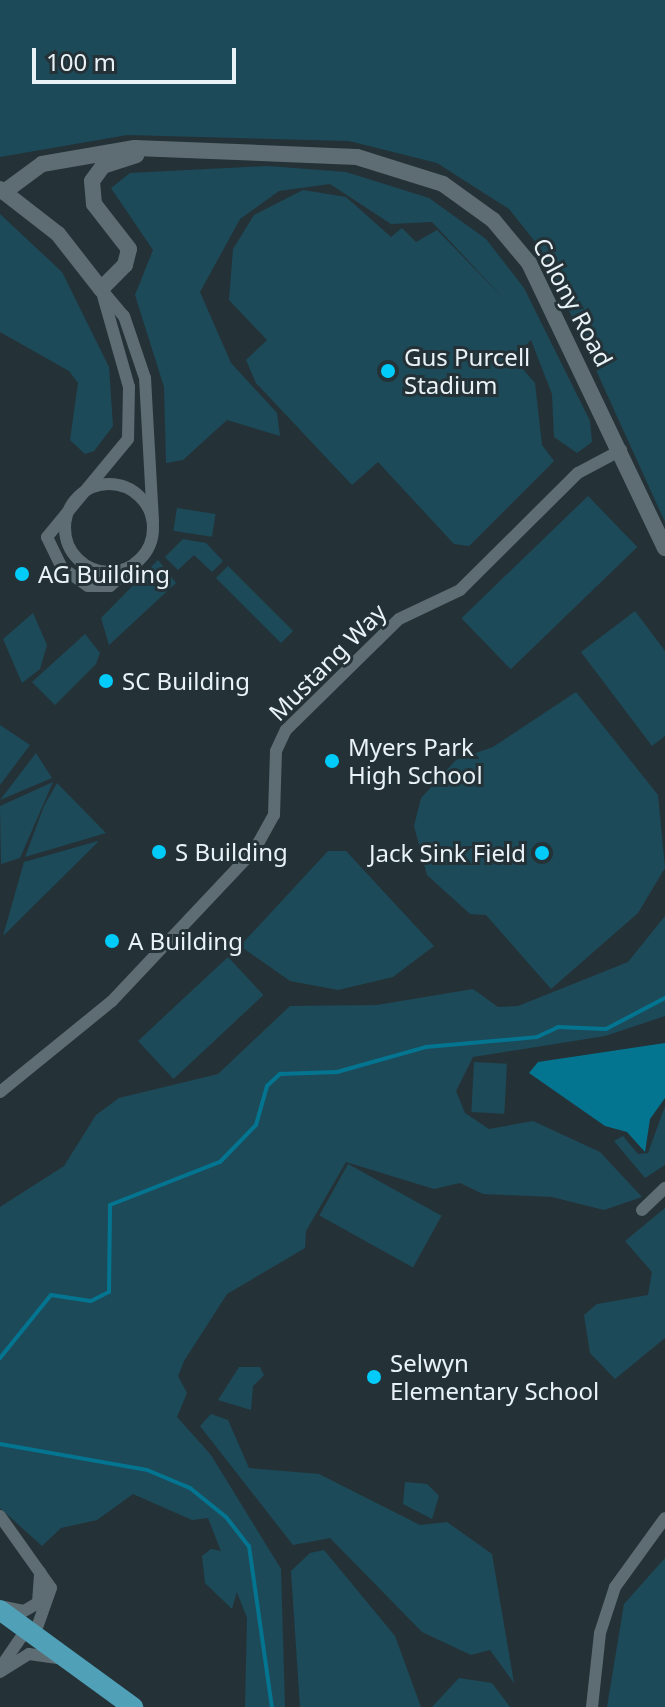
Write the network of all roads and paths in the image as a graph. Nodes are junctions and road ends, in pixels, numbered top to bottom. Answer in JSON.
{"nodes":[{"id":1,"x":169,"y":150,"type":"junction"},
{"id":2,"x":2,"y":191,"type":"edge"},
{"id":3,"x":101,"y":289,"type":"junction"},
{"id":4,"x":621,"y":450,"type":"junction"},
{"id":5,"x":78,"y":498,"type":"junction"},
{"id":6,"x":153,"y":522,"type":"junction"},
{"id":7,"x":665,"y":548,"type":"edge"},
{"id":8,"x":139,"y":560,"type":"junction"},
{"id":9,"x":0,"y":1092,"type":"edge"},
{"id":10,"x":665,"y":1188,"type":"edge"},
{"id":11,"x":642,"y":1210,"type":"dead end"},
{"id":12,"x":0,"y":1516,"type":"edge"},
{"id":13,"x":665,"y":1518,"type":"edge"},
{"id":14,"x":37,"y":1561,"type":"junction"},
{"id":15,"x":0,"y":1608,"type":"edge"},
{"id":16,"x":30,"y":1633,"type":"junction"},
{"id":17,"x":75,"y":1665,"type":"junction"},
{"id":18,"x":0,"y":1670,"type":"edge"},
{"id":19,"x":133,"y":1707,"type":"edge"},
{"id":20,"x":592,"y":1707,"type":"edge"}],
"edges":[{"from":1,"to":2,"type":"street","name":"Colony Road"},
{"from":1,"to":3,"type":"street","name":"Colony Road"},
{"from":1,"to":4,"type":"street","name":"Colony Road"},
{"from":2,"to":3,"type":"street","name":"Colony Road"},
{"from":3,"to":5,"type":"street"},
{"from":3,"to":6,"type":"street"},
{"from":4,"to":7,"type":"street","name":"Colony Road"},
{"from":4,"to":9,"type":"street","name":"Mustang Way"},
{"from":5,"to":6,"type":"street"},
{"from":5,"to":8,"type":"street"},
{"from":5,"to":8,"type":"street"},
{"from":6,"to":8,"type":"street"},
{"from":10,"to":11,"type":"street"},
{"from":12,"to":14,"type":"street"},
{"from":13,"to":20,"type":"street"},
{"from":14,"to":15,"type":"street"},
{"from":14,"to":16,"type":"street"},
{"from":15,"to":16,"type":"main road"},
{"from":16,"to":17,"type":"main road"},
{"from":16,"to":18,"type":"street"},
{"from":17,"to":18,"type":"street"},
{"from":17,"to":19,"type":"main road"}]}
